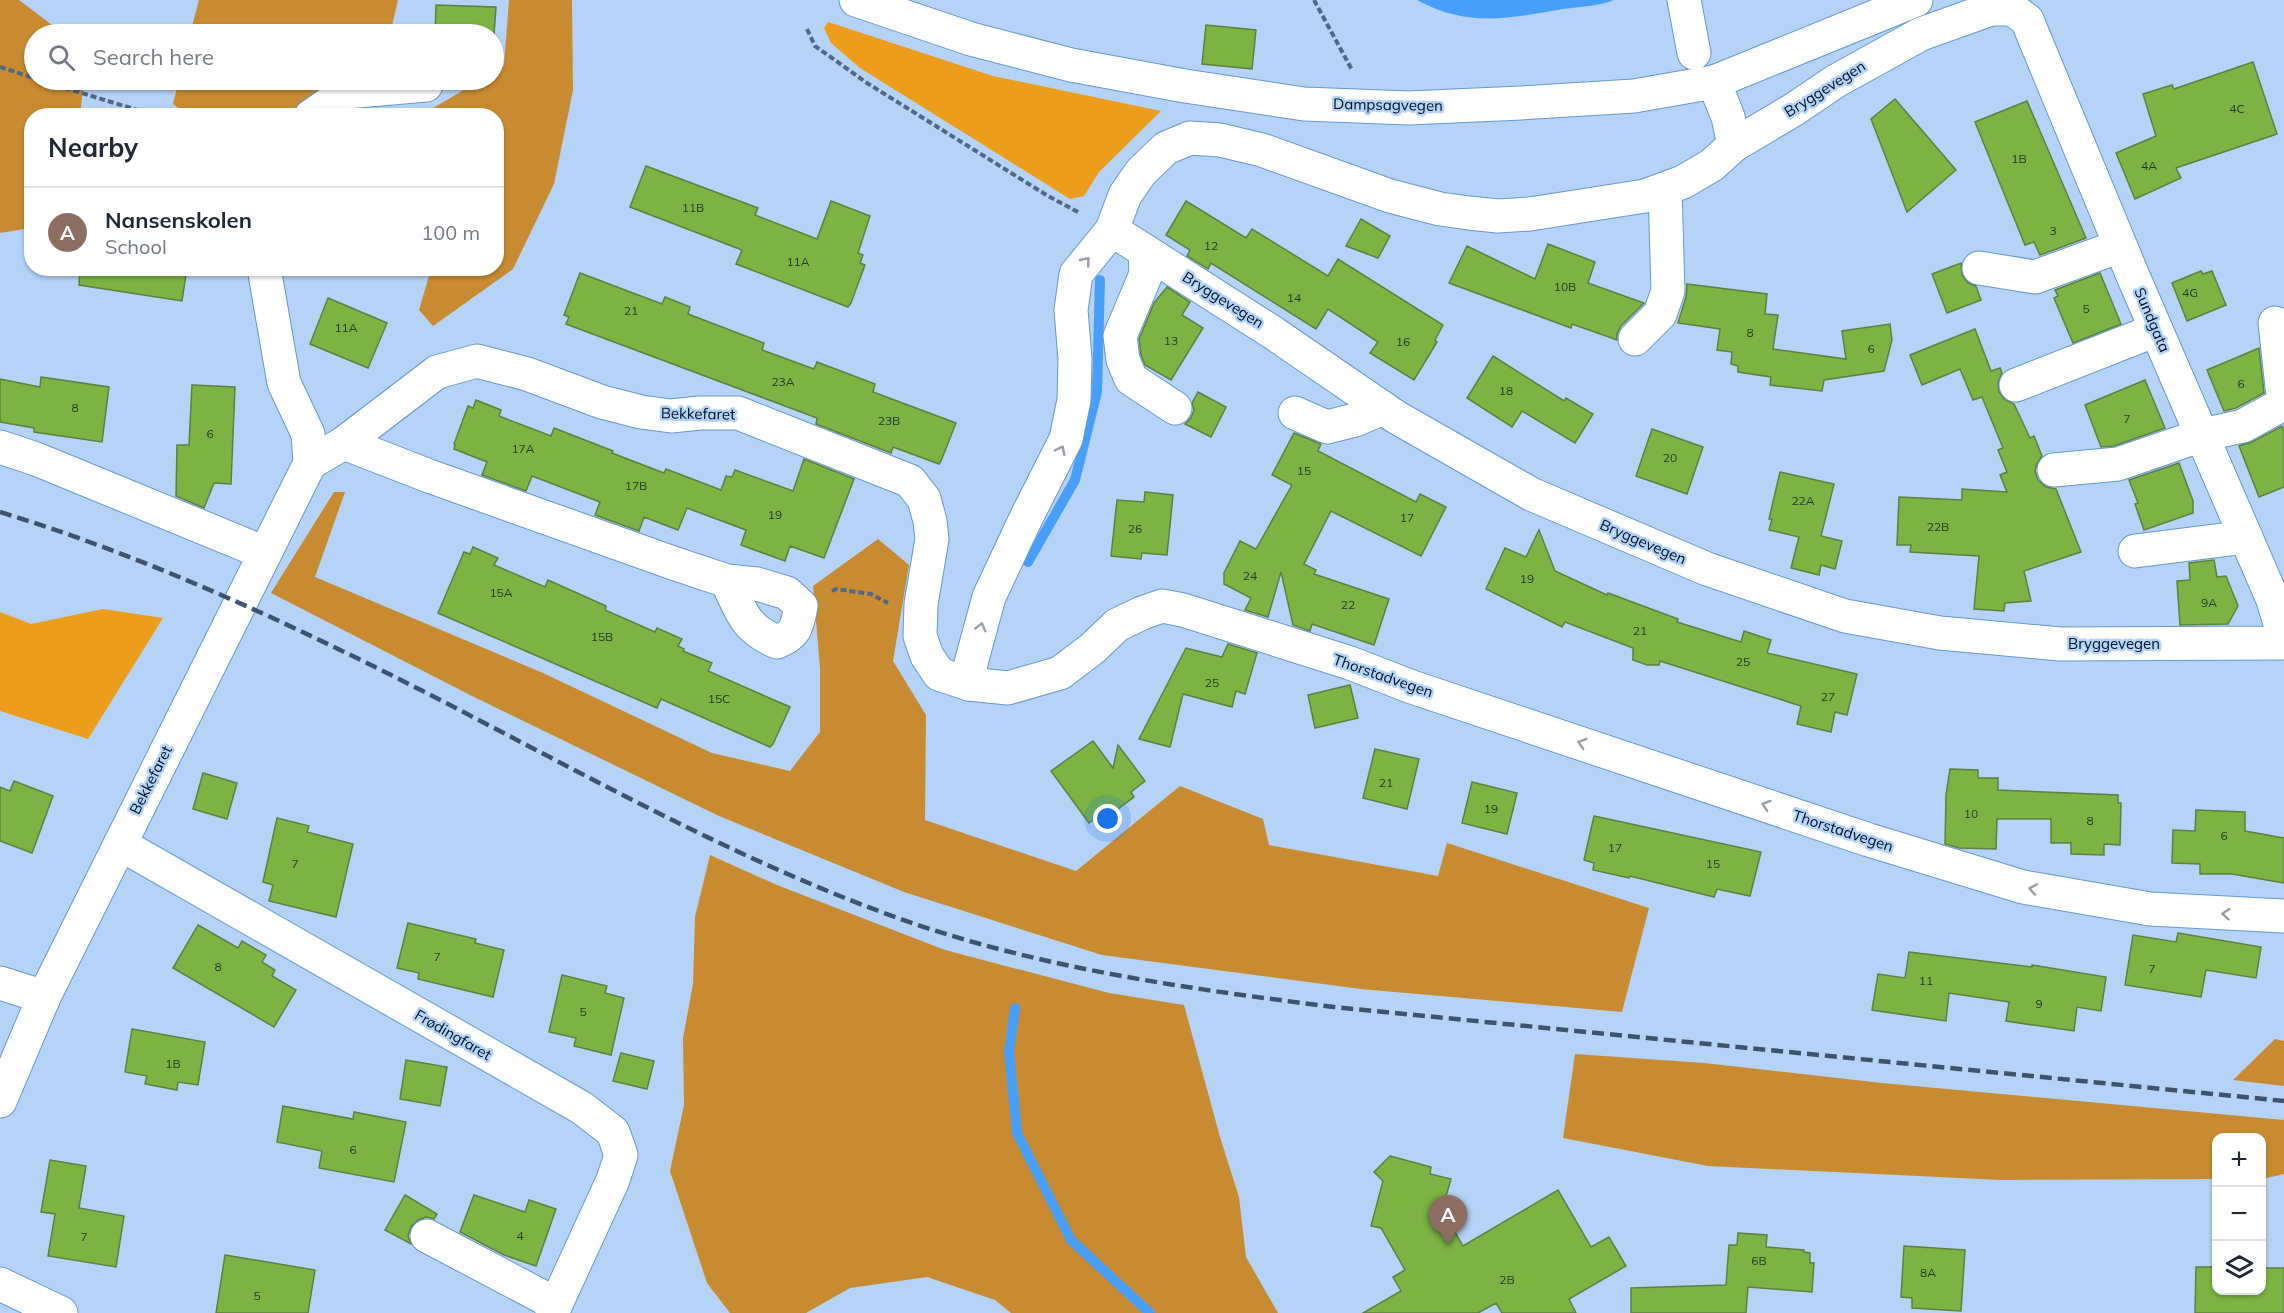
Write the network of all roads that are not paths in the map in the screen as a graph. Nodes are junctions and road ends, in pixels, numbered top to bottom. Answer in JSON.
{"nodes":[{"id":1,"x":1684,"y":0,"type":"edge"},
{"id":2,"x":1916,"y":0,"type":"edge"},
{"id":3,"x":865,"y":1,"type":"edge"},
{"id":4,"x":2012,"y":9,"type":"joint"},
{"id":5,"x":1694,"y":53,"type":"dead end"},
{"id":6,"x":1714,"y":82,"type":"junction"},
{"id":7,"x":368,"y":90,"type":"edge"},
{"id":8,"x":322,"y":108,"type":"edge"},
{"id":9,"x":1734,"y":145,"type":"junction"},
{"id":10,"x":1665,"y":189,"type":"junction"},
{"id":11,"x":1112,"y":230,"type":"junction"},
{"id":12,"x":2120,"y":246,"type":"junction"},
{"id":13,"x":1145,"y":251,"type":"junction"},
{"id":14,"x":1979,"y":268,"type":"dead end"},
{"id":15,"x":265,"y":276,"type":"edge"},
{"id":16,"x":2275,"y":323,"type":"dead end"},
{"id":17,"x":2156,"y":330,"type":"junction"},
{"id":18,"x":1635,"y":339,"type":"dead end"},
{"id":19,"x":2016,"y":385,"type":"dead end"},
{"id":20,"x":2284,"y":404,"type":"edge"},
{"id":21,"x":1175,"y":408,"type":"dead end"},
{"id":22,"x":1383,"y":408,"type":"junction"},
{"id":23,"x":1296,"y":413,"type":"dead end"},
{"id":24,"x":2202,"y":435,"type":"junction"},
{"id":25,"x":344,"y":443,"type":"junction"},
{"id":26,"x":0,"y":447,"type":"edge"},
{"id":27,"x":310,"y":463,"type":"junction"},
{"id":28,"x":2054,"y":470,"type":"dead end"},
{"id":29,"x":2246,"y":537,"type":"junction"},
{"id":30,"x":2135,"y":551,"type":"dead end"},
{"id":31,"x":265,"y":553,"type":"junction"},
{"id":32,"x":727,"y":581,"type":"junction"},
{"id":33,"x":2284,"y":637,"type":"edge"},
{"id":34,"x":2284,"y":643,"type":"edge"},
{"id":35,"x":969,"y":684,"type":"junction"},
{"id":36,"x":120,"y":844,"type":"junction"},
{"id":37,"x":2284,"y":916,"type":"edge"},
{"id":38,"x":0,"y":983,"type":"edge"},
{"id":39,"x":44,"y":997,"type":"junction"},
{"id":40,"x":0,"y":1101,"type":"edge"},
{"id":41,"x":427,"y":1236,"type":"dead end"},
{"id":42,"x":0,"y":1284,"type":"edge"},
{"id":43,"x":554,"y":1308,"type":"edge"},
{"id":44,"x":61,"y":1313,"type":"edge"}],
"edges":[{"from":1,"to":5,"type":"street"},
{"from":2,"to":6,"type":"street","name":"Dampsagvegen"},
{"from":3,"to":6,"type":"street","name":"Dampsagvegen"},
{"from":4,"to":9,"type":"street","name":"Bryggevegen"},
{"from":4,"to":12,"type":"street","name":"Sundgata"},
{"from":6,"to":9,"type":"street"},
{"from":7,"to":8,"type":"street"},
{"from":9,"to":10,"type":"street","name":"Bryggevegen"},
{"from":10,"to":11,"type":"street","name":"Bryggevegen"},
{"from":10,"to":18,"type":"street"},
{"from":11,"to":13,"type":"street","name":"Bryggevegen"},
{"from":35,"to":11,"type":"street","one_way":true},
{"from":12,"to":14,"type":"street"},
{"from":12,"to":17,"type":"street","name":"Sundgata"},
{"from":13,"to":21,"type":"street"},
{"from":13,"to":22,"type":"street","name":"Bryggevegen"},
{"from":15,"to":27,"type":"street"},
{"from":16,"to":20,"type":"street"},
{"from":17,"to":19,"type":"street"},
{"from":17,"to":24,"type":"street","name":"Sundgata"},
{"from":20,"to":24,"type":"street"},
{"from":22,"to":23,"type":"street"},
{"from":22,"to":34,"type":"street","name":"Bryggevegen"},
{"from":24,"to":28,"type":"street"},
{"from":24,"to":29,"type":"street","name":"Sundgata"},
{"from":25,"to":27,"type":"street","name":"Bekkefaret"},
{"from":25,"to":32,"type":"street"},
{"from":25,"to":35,"type":"street","name":"Bekkefaret"},
{"from":26,"to":31,"type":"street"},
{"from":27,"to":31,"type":"street","name":"Bekkefaret"},
{"from":29,"to":30,"type":"street"},
{"from":29,"to":33,"type":"street","name":"Sundgata"},
{"from":31,"to":36,"type":"street","name":"Bekkefaret"},
{"from":32,"to":32,"type":"street"},
{"from":37,"to":35,"type":"street","name":"Thorstadvegen","one_way":true},
{"from":36,"to":39,"type":"street","name":"Bekkefaret"},
{"from":36,"to":43,"type":"street","name":"Frødingfaret"},
{"from":38,"to":39,"type":"street"},
{"from":39,"to":40,"type":"street","name":"Bekkefaret"},
{"from":41,"to":43,"type":"street"},
{"from":42,"to":44,"type":"street"}]}
